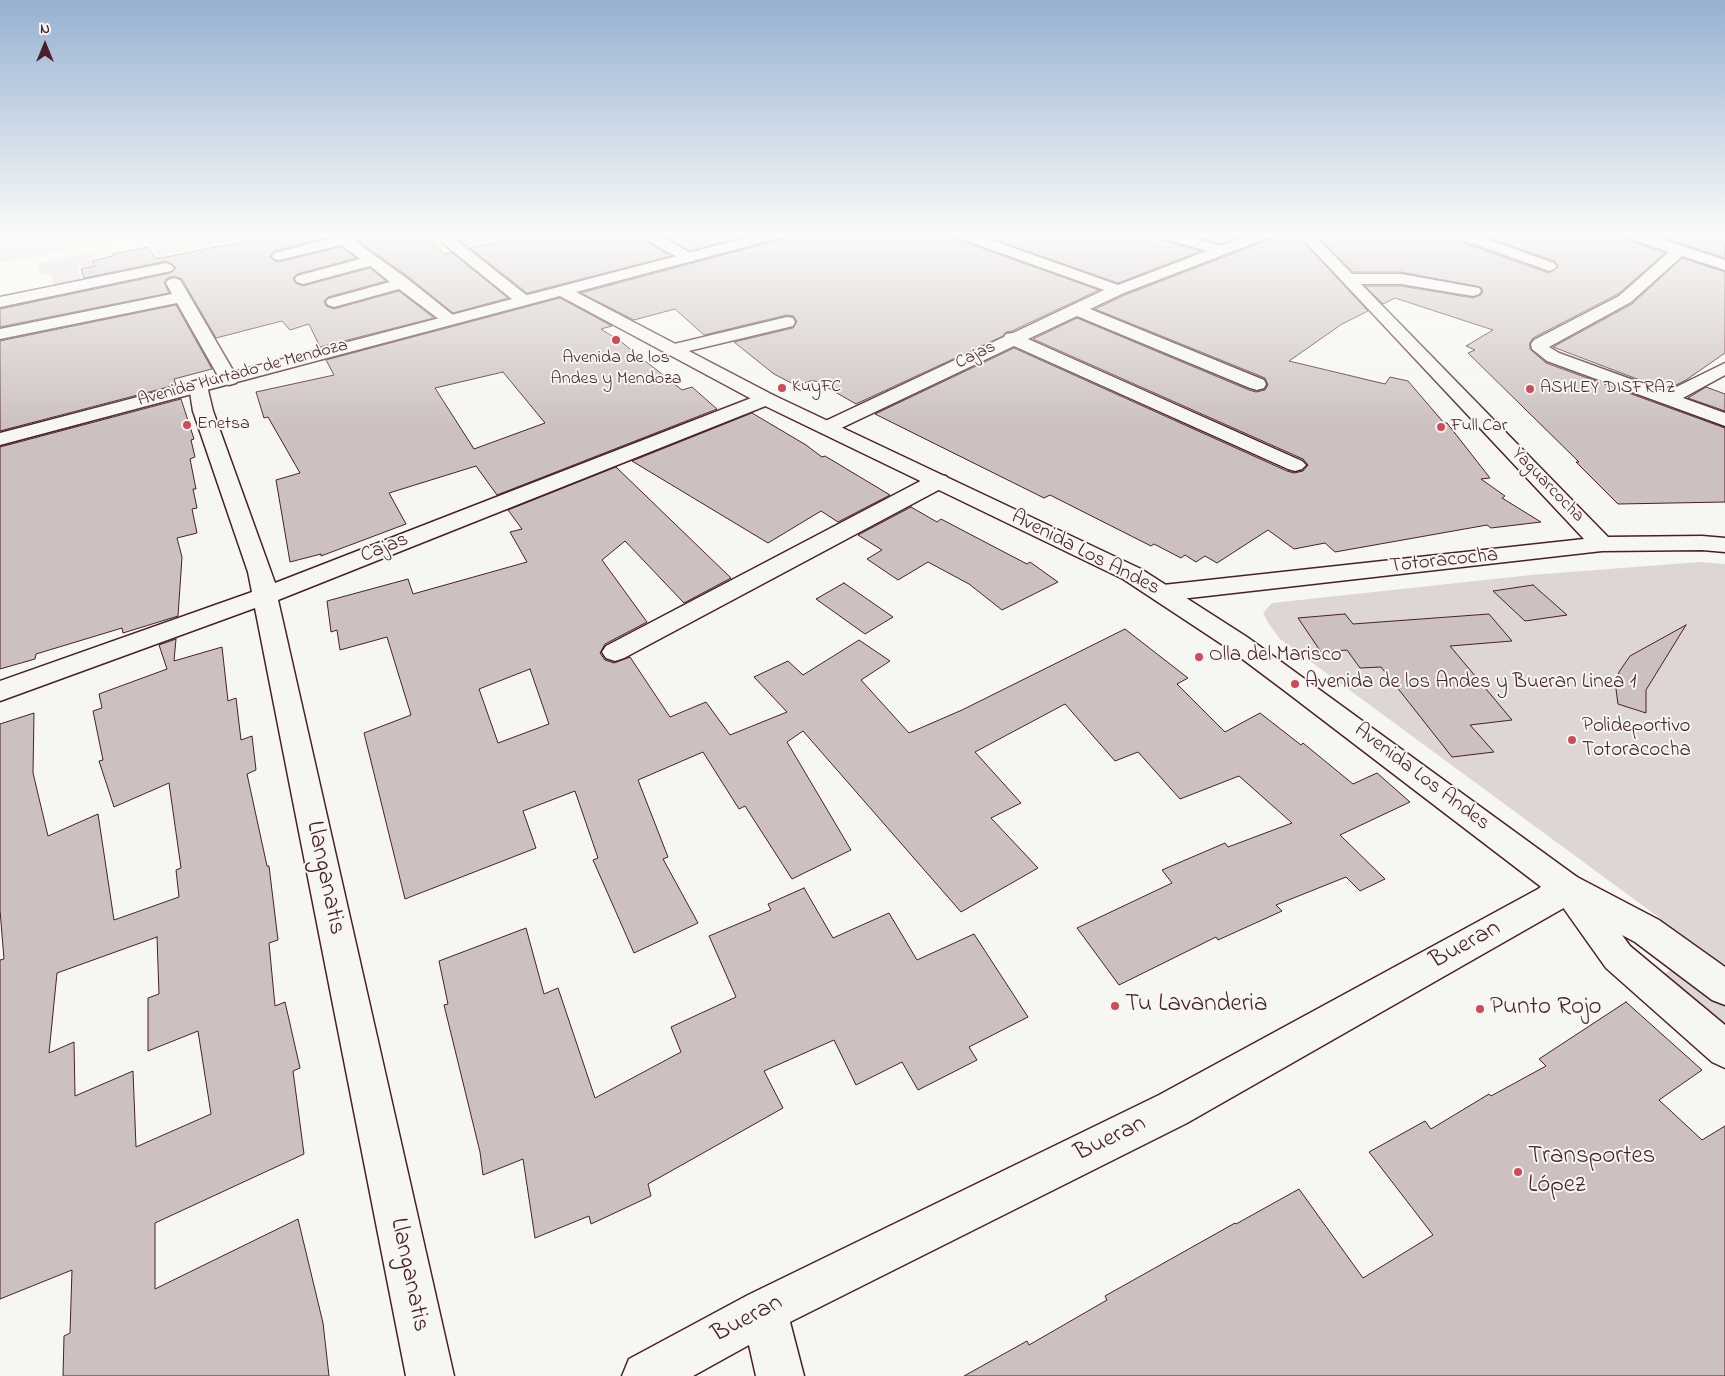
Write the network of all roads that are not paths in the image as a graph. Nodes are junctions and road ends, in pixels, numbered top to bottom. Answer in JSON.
{"nodes":[{"id":1,"x":15,"y":298,"type":"edge"},
{"id":2,"x":176,"y":298,"type":"edge"},
{"id":3,"x":182,"y":298,"type":"edge"},
{"id":4,"x":348,"y":298,"type":"edge"},
{"id":5,"x":423,"y":298,"type":"edge"},
{"id":6,"x":521,"y":298,"type":"edge"},
{"id":7,"x":535,"y":298,"type":"edge"},
{"id":8,"x":575,"y":298,"type":"edge"},
{"id":9,"x":1099,"y":298,"type":"edge"},
{"id":10,"x":1365,"y":298,"type":"edge"},
{"id":11,"x":1626,"y":298,"type":"edge"},
{"id":12,"x":524,"y":301,"type":"junction"},
{"id":13,"x":0,"y":302,"type":"edge"},
{"id":14,"x":334,"y":302,"type":"dead end"},
{"id":15,"x":1075,"y":309,"type":"junction"},
{"id":16,"x":450,"y":319,"type":"junction"},
{"id":17,"x":787,"y":322,"type":"dead end"},
{"id":18,"x":0,"y":334,"type":"edge"},
{"id":19,"x":1012,"y":338,"type":"junction"},
{"id":20,"x":672,"y":350,"type":"junction"},
{"id":21,"x":1725,"y":368,"type":"edge"},
{"id":22,"x":214,"y":383,"type":"junction"},
{"id":23,"x":1257,"y":384,"type":"dead end"},
{"id":24,"x":766,"y":399,"type":"junction"},
{"id":25,"x":1667,"y":399,"type":"junction"},
{"id":26,"x":1725,"y":420,"type":"edge"},
{"id":27,"x":828,"y":427,"type":"junction"},
{"id":28,"x":0,"y":439,"type":"edge"},
{"id":29,"x":1295,"y":465,"type":"dead end"},
{"id":30,"x":938,"y":481,"type":"junction"},
{"id":31,"x":1602,"y":544,"type":"junction"},
{"id":32,"x":1725,"y":545,"type":"edge"},
{"id":33,"x":1163,"y":593,"type":"junction"},
{"id":34,"x":265,"y":596,"type":"junction"},
{"id":35,"x":615,"y":652,"type":"dead end"},
{"id":36,"x":0,"y":691,"type":"edge"},
{"id":37,"x":1565,"y":886,"type":"junction"},
{"id":38,"x":1725,"y":988,"type":"edge"},
{"id":39,"x":1725,"y":1049,"type":"edge"},
{"id":40,"x":764,"y":1311,"type":"junction"},
{"id":41,"x":430,"y":1376,"type":"edge"},
{"id":42,"x":646,"y":1376,"type":"edge"},
{"id":43,"x":780,"y":1376,"type":"edge"}],
"edges":[{"from":1,"to":13,"type":"street","name":"Llanganatis"},
{"from":2,"to":18,"type":"street"},
{"from":3,"to":22,"type":"street","name":"Llanganatis"},
{"from":4,"to":14,"type":"street"},
{"from":5,"to":16,"type":"street"},
{"from":6,"to":12,"type":"street"},
{"from":7,"to":12,"type":"street","name":"Avenida Hurtado de Mendoza"},
{"from":8,"to":20,"type":"street","name":"Avenida Los Andes"},
{"from":9,"to":15,"type":"street","name":"Cajas"},
{"from":10,"to":31,"type":"street","name":"Yaguarcocha"},
{"from":11,"to":25,"type":"street"},
{"from":12,"to":16,"type":"street","name":"Avenida Hurtado de Mendoza"},
{"from":15,"to":19,"type":"street","name":"Cajas"},
{"from":15,"to":23,"type":"street"},
{"from":16,"to":22,"type":"street","name":"Avenida Hurtado de Mendoza"},
{"from":17,"to":20,"type":"street"},
{"from":19,"to":27,"type":"street","name":"Cajas"},
{"from":19,"to":29,"type":"street"},
{"from":20,"to":24,"type":"street","name":"Avenida Los Andes"},
{"from":21,"to":25,"type":"street"},
{"from":22,"to":28,"type":"street","name":"Avenida Hurtado de Mendoza"},
{"from":22,"to":34,"type":"street","name":"Llanganatis"},
{"from":24,"to":27,"type":"street","name":"Avenida Los Andes"},
{"from":24,"to":34,"type":"street","name":"Cajas"},
{"from":25,"to":26,"type":"street"},
{"from":27,"to":30,"type":"street","name":"Avenida Los Andes"},
{"from":30,"to":33,"type":"street","name":"Avenida Los Andes"},
{"from":30,"to":35,"type":"street"},
{"from":31,"to":32,"type":"street","name":"Totoracocha"},
{"from":31,"to":33,"type":"street","name":"Totoracocha"},
{"from":33,"to":37,"type":"street","name":"Avenida Los Andes"},
{"from":34,"to":36,"type":"street","name":"Cajas"},
{"from":34,"to":41,"type":"street","name":"Llanganatis"},
{"from":37,"to":38,"type":"street","name":"Avenida Los Andes"},
{"from":37,"to":39,"type":"street","name":"Avenida Los Andes"},
{"from":37,"to":40,"type":"street","name":"Bueran"},
{"from":40,"to":42,"type":"street","name":"Bueran"},
{"from":40,"to":43,"type":"street"}]}
